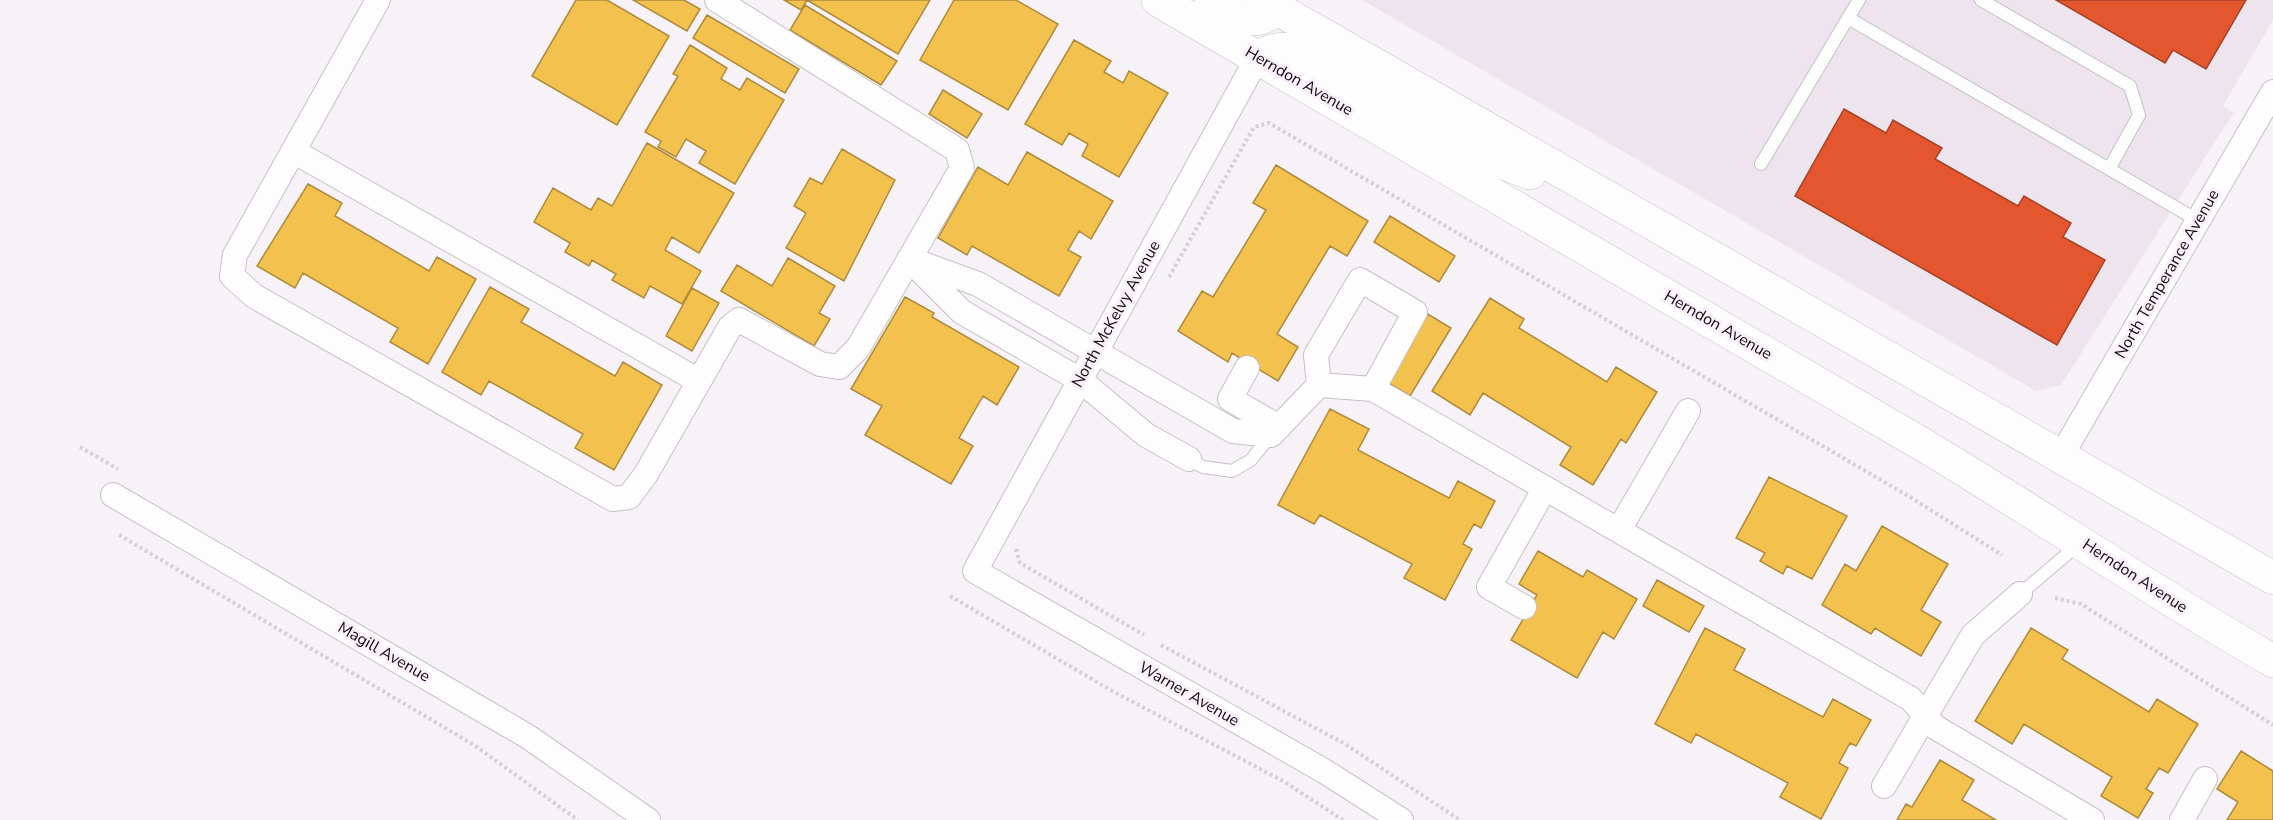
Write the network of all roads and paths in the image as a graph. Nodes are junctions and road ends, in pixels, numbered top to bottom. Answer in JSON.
{"nodes":[{"id":1,"x":378,"y":0,"type":"edge"},
{"id":2,"x":717,"y":0,"type":"edge"},
{"id":3,"x":1158,"y":0,"type":"edge"},
{"id":4,"x":1211,"y":0,"type":"edge"},
{"id":5,"x":1859,"y":0,"type":"edge"},
{"id":6,"x":1981,"y":0,"type":"edge"},
{"id":7,"x":1269,"y":4,"type":"edge"},
{"id":8,"x":751,"y":9,"type":"edge"},
{"id":9,"x":1848,"y":18,"type":"junction"},
{"id":10,"x":1258,"y":57,"type":"junction"},
{"id":11,"x":2273,"y":92,"type":"edge"},
{"id":12,"x":293,"y":151,"type":"junction"},
{"id":13,"x":1761,"y":164,"type":"dead end"},
{"id":14,"x":2109,"y":169,"type":"junction"},
{"id":15,"x":1637,"y":216,"type":"junction"},
{"id":16,"x":2199,"y":221,"type":"junction"},
{"id":17,"x":909,"y":259,"type":"junction"},
{"id":18,"x":1164,"y":287,"type":"dead end"},
{"id":19,"x":1096,"y":352,"type":"junction"},
{"id":20,"x":1247,"y":368,"type":"dead end"},
{"id":21,"x":1080,"y":380,"type":"junction"},
{"id":22,"x":699,"y":381,"type":"junction"},
{"id":23,"x":1319,"y":385,"type":"junction"},
{"id":24,"x":1373,"y":389,"type":"junction"},
{"id":25,"x":1688,"y":411,"type":"dead end"},
{"id":26,"x":1275,"y":431,"type":"junction"},
{"id":27,"x":2061,"y":456,"type":"junction"},
{"id":28,"x":1189,"y":459,"type":"joint"},
{"id":29,"x":1545,"y":488,"type":"junction"},
{"id":30,"x":113,"y":495,"type":"dead end"},
{"id":31,"x":1619,"y":530,"type":"junction"},
{"id":32,"x":119,"y":535,"type":"dead end"},
{"id":33,"x":1021,"y":538,"type":"dead end"},
{"id":34,"x":2081,"y":542,"type":"junction"},
{"id":35,"x":2002,"y":555,"type":"dead end"},
{"id":36,"x":975,"y":571,"type":"joint"},
{"id":37,"x":2273,"y":578,"type":"edge"},
{"id":38,"x":2020,"y":594,"type":"joint"},
{"id":39,"x":950,"y":596,"type":"dead end"},
{"id":40,"x":2055,"y":598,"type":"dead end"},
{"id":41,"x":1524,"y":607,"type":"dead end"},
{"id":42,"x":1149,"y":638,"type":"dead end"},
{"id":43,"x":1160,"y":644,"type":"dead end"},
{"id":44,"x":2273,"y":661,"type":"edge"},
{"id":45,"x":1925,"y":715,"type":"junction"},
{"id":46,"x":2273,"y":725,"type":"edge"},
{"id":47,"x":2205,"y":779,"type":"dead end"},
{"id":48,"x":1884,"y":786,"type":"dead end"},
{"id":49,"x":578,"y":820,"type":"edge"},
{"id":50,"x":648,"y":820,"type":"edge"},
{"id":51,"x":1343,"y":820,"type":"edge"},
{"id":52,"x":1401,"y":820,"type":"edge"},
{"id":53,"x":1460,"y":820,"type":"edge"},
{"id":54,"x":2092,"y":820,"type":"edge"},
{"id":55,"x":2182,"y":820,"type":"edge"}],
"edges":[{"from":1,"to":12,"type":"street"},
{"from":2,"to":8,"type":"street"},
{"from":3,"to":10,"type":"main road","name":"Herndon Avenue"},
{"from":4,"to":7,"type":"main road"},
{"from":5,"to":9,"type":"lane"},
{"from":6,"to":14,"type":"lane"},
{"from":7,"to":15,"type":"main road"},
{"from":8,"to":17,"type":"street"},
{"from":9,"to":13,"type":"lane"},
{"from":9,"to":14,"type":"lane"},
{"from":10,"to":15,"type":"main road"},
{"from":10,"to":19,"type":"street","name":"North McKelvy Avenue"},
{"from":10,"to":34,"type":"main road","name":"Herndon Avenue"},
{"from":11,"to":16,"type":"street","name":"North Temperance Avenue"},
{"from":12,"to":22,"type":"street"},
{"from":12,"to":22,"type":"street"},
{"from":14,"to":16,"type":"lane"},
{"from":15,"to":27,"type":"main road"},
{"from":16,"to":27,"type":"street","name":"North Temperance Avenue"},
{"from":17,"to":19,"type":"street"},
{"from":17,"to":21,"type":"street"},
{"from":17,"to":22,"type":"street"},
{"from":18,"to":35,"type":"path"},
{"from":19,"to":21,"type":"street","name":"North McKelvy Avenue"},
{"from":19,"to":26,"type":"street"},
{"from":20,"to":26,"type":"street"},
{"from":21,"to":28,"type":"street"},
{"from":21,"to":36,"type":"street","name":"North McKelvy Avenue"},
{"from":23,"to":24,"type":"street"},
{"from":23,"to":24,"type":"street"},
{"from":23,"to":26,"type":"street"},
{"from":24,"to":29,"type":"street"},
{"from":25,"to":31,"type":"street"},
{"from":26,"to":28,"type":"lane"},
{"from":27,"to":37,"type":"main road"},
{"from":29,"to":31,"type":"street"},
{"from":29,"to":41,"type":"street"},
{"from":30,"to":50,"type":"street","name":"Magill Avenue"},
{"from":31,"to":45,"type":"street"},
{"from":32,"to":49,"type":"path"},
{"from":33,"to":42,"type":"path"},
{"from":34,"to":38,"type":"lane"},
{"from":34,"to":44,"type":"main road","name":"Herndon Avenue"},
{"from":36,"to":52,"type":"street","name":"Warner Avenue"},
{"from":38,"to":45,"type":"street"},
{"from":39,"to":51,"type":"path"},
{"from":40,"to":46,"type":"path"},
{"from":43,"to":53,"type":"path"},
{"from":45,"to":48,"type":"street"},
{"from":45,"to":54,"type":"street"},
{"from":47,"to":55,"type":"street"}]}
